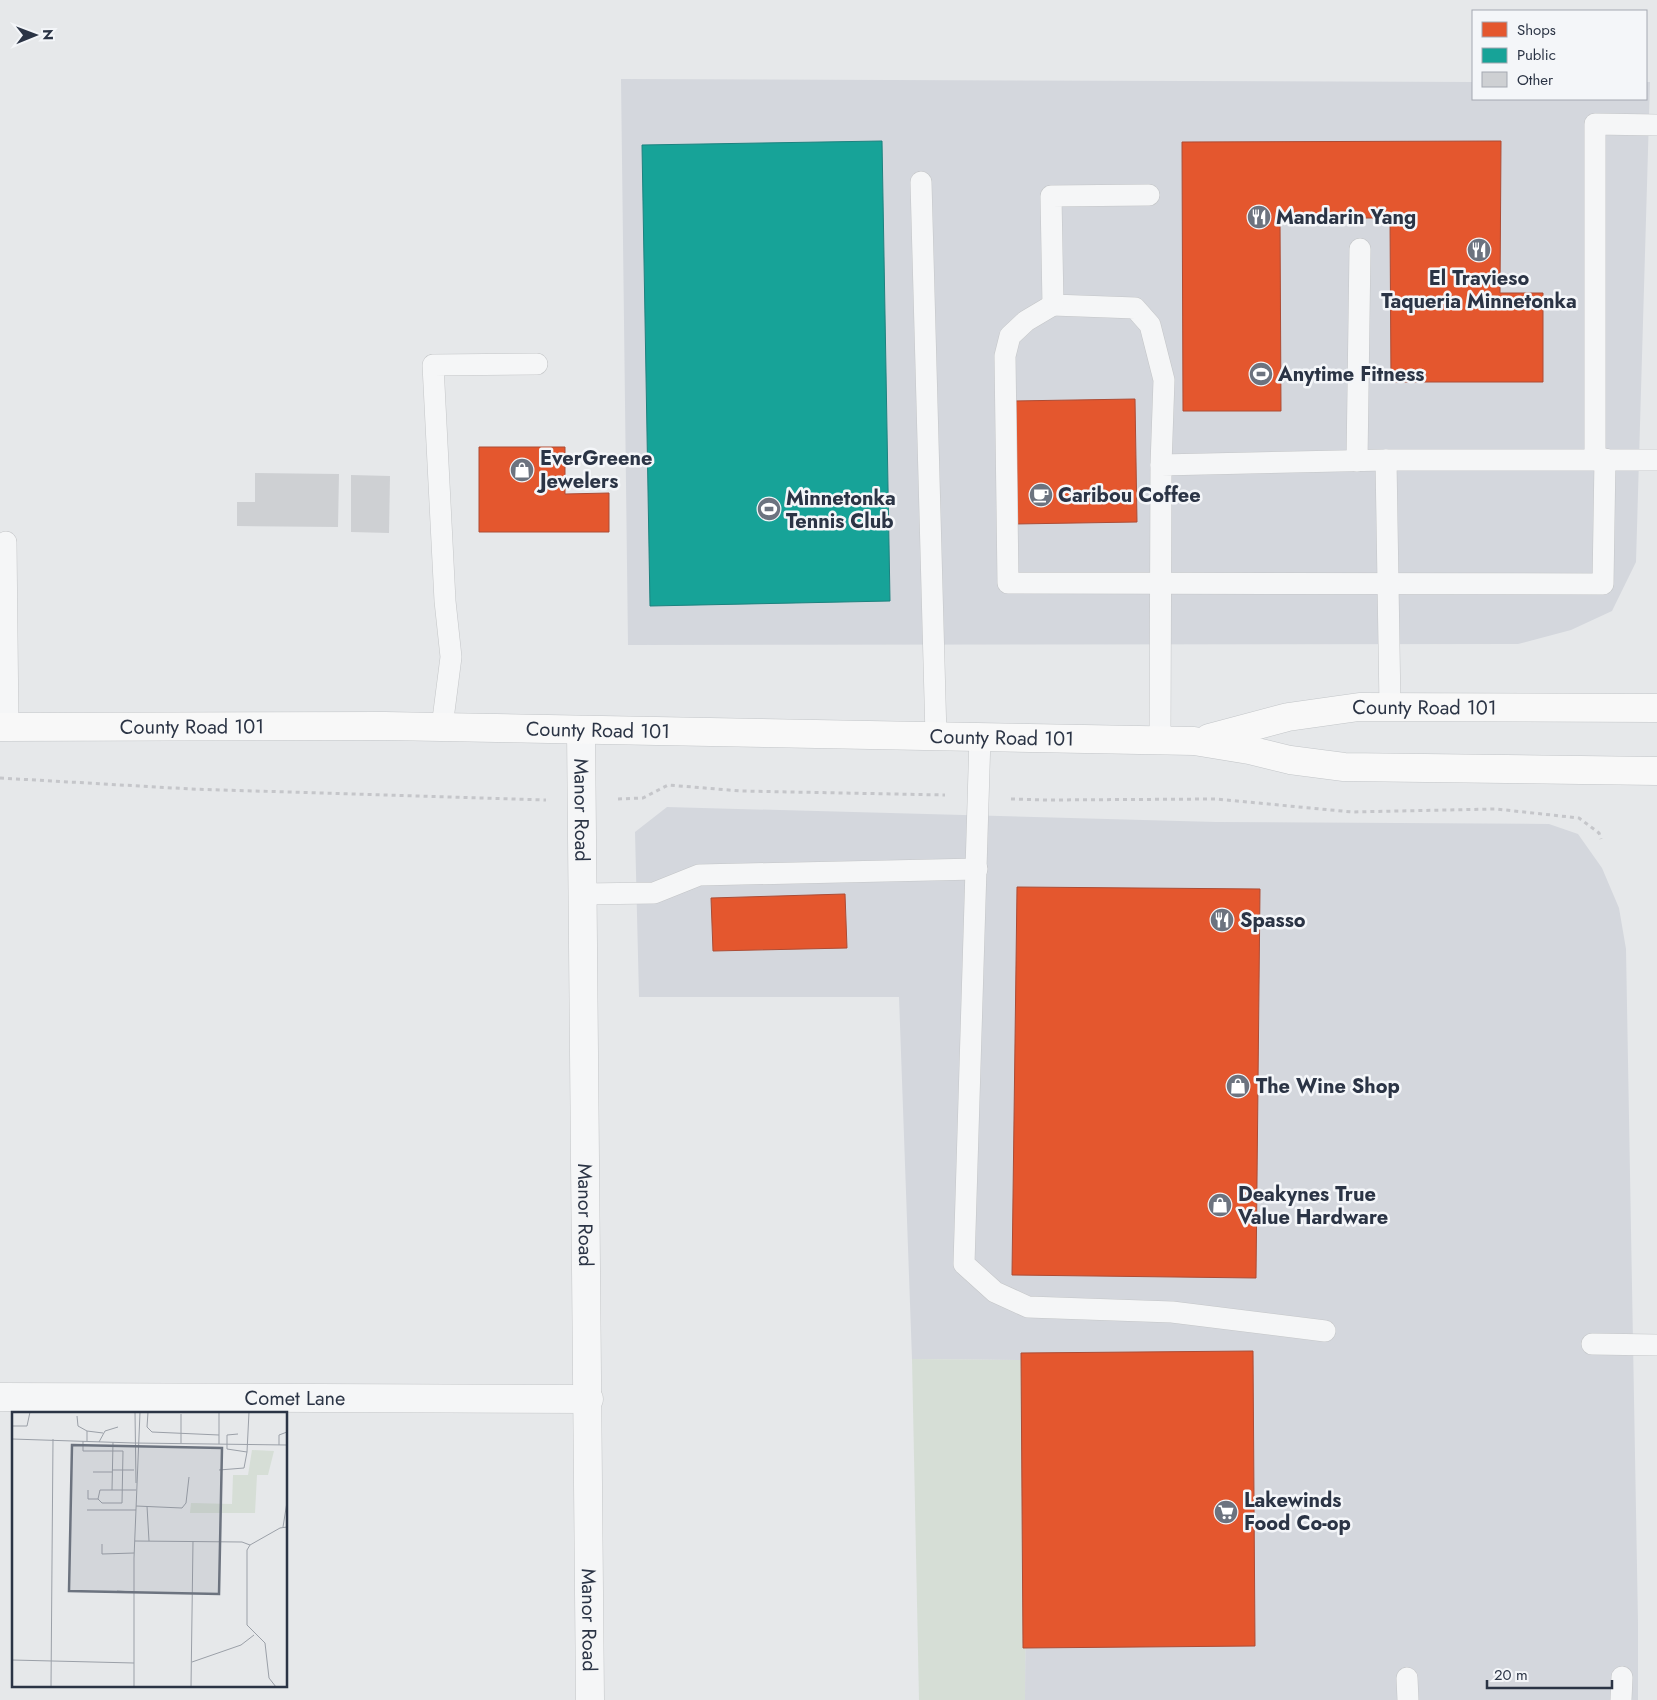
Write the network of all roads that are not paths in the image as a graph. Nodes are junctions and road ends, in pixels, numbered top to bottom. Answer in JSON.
{"nodes":[{"id":1,"x":1657,"y":125,"type":"edge"},
{"id":2,"x":921,"y":182,"type":"dead end"},
{"id":3,"x":1149,"y":195,"type":"dead end"},
{"id":4,"x":1360,"y":249,"type":"dead end"},
{"id":5,"x":1053,"y":306,"type":"junction"},
{"id":6,"x":538,"y":364,"type":"dead end"},
{"id":7,"x":1600,"y":459,"type":"junction"},
{"id":8,"x":1358,"y":460,"type":"junction"},
{"id":9,"x":1386,"y":460,"type":"junction"},
{"id":10,"x":1657,"y":460,"type":"edge"},
{"id":11,"x":1161,"y":465,"type":"junction"},
{"id":12,"x":6,"y":542,"type":"dead end"},
{"id":13,"x":1160,"y":582,"type":"junction"},
{"id":14,"x":1387,"y":584,"type":"junction"},
{"id":15,"x":1390,"y":706,"type":"junction"},
{"id":16,"x":1657,"y":708,"type":"edge"},
{"id":17,"x":4,"y":727,"type":"edge"},
{"id":18,"x":442,"y":727,"type":"junction"},
{"id":19,"x":581,"y":730,"type":"junction"},
{"id":20,"x":936,"y":736,"type":"junction"},
{"id":21,"x":980,"y":737,"type":"junction"},
{"id":22,"x":1160,"y":740,"type":"junction"},
{"id":23,"x":1194,"y":741,"type":"junction"},
{"id":24,"x":1657,"y":771,"type":"edge"},
{"id":25,"x":977,"y":869,"type":"junction"},
{"id":26,"x":583,"y":894,"type":"junction"},
{"id":27,"x":1325,"y":1331,"type":"dead end"},
{"id":28,"x":1592,"y":1344,"type":"dead end"},
{"id":29,"x":1657,"y":1345,"type":"edge"},
{"id":30,"x":0,"y":1397,"type":"edge"},
{"id":31,"x":589,"y":1398,"type":"junction"},
{"id":32,"x":1622,"y":1676,"type":"dead end"},
{"id":33,"x":1406,"y":1678,"type":"dead end"},
{"id":34,"x":590,"y":1700,"type":"edge"},
{"id":35,"x":1408,"y":1700,"type":"edge"},
{"id":36,"x":1620,"y":1700,"type":"edge"}],
"edges":[{"from":1,"to":7,"type":"lane"},
{"from":2,"to":20,"type":"lane"},
{"from":3,"to":5,"type":"lane"},
{"from":4,"to":8,"type":"lane"},
{"from":5,"to":11,"type":"lane"},
{"from":5,"to":13,"type":"lane"},
{"from":6,"to":18,"type":"lane"},
{"from":7,"to":9,"type":"lane"},
{"from":7,"to":10,"type":"lane"},
{"from":7,"to":14,"type":"lane"},
{"from":8,"to":9,"type":"lane"},
{"from":8,"to":11,"type":"lane"},
{"from":9,"to":14,"type":"lane"},
{"from":11,"to":13,"type":"lane"},
{"from":12,"to":17,"type":"lane"},
{"from":13,"to":14,"type":"lane"},
{"from":13,"to":22,"type":"lane"},
{"from":14,"to":15,"type":"lane"},
{"from":15,"to":16,"type":"main road","name":"County Road 101"},
{"from":15,"to":23,"type":"main road","name":"County Road 101"},
{"from":17,"to":18,"type":"main road","name":"County Road 101"},
{"from":18,"to":19,"type":"main road","name":"County Road 101"},
{"from":19,"to":20,"type":"main road","name":"County Road 101"},
{"from":19,"to":26,"type":"street","name":"Manor Road"},
{"from":20,"to":21,"type":"main road","name":"County Road 101"},
{"from":21,"to":22,"type":"main road","name":"County Road 101"},
{"from":21,"to":25,"type":"lane"},
{"from":22,"to":23,"type":"main road","name":"County Road 101"},
{"from":23,"to":24,"type":"main road","name":"County Road 101"},
{"from":25,"to":26,"type":"lane"},
{"from":25,"to":27,"type":"lane"},
{"from":26,"to":31,"type":"street","name":"Manor Road"},
{"from":28,"to":29,"type":"lane"},
{"from":30,"to":31,"type":"street","name":"Comet Lane"},
{"from":31,"to":34,"type":"street","name":"Manor Road"},
{"from":32,"to":36,"type":"lane"},
{"from":33,"to":35,"type":"lane"}]}
